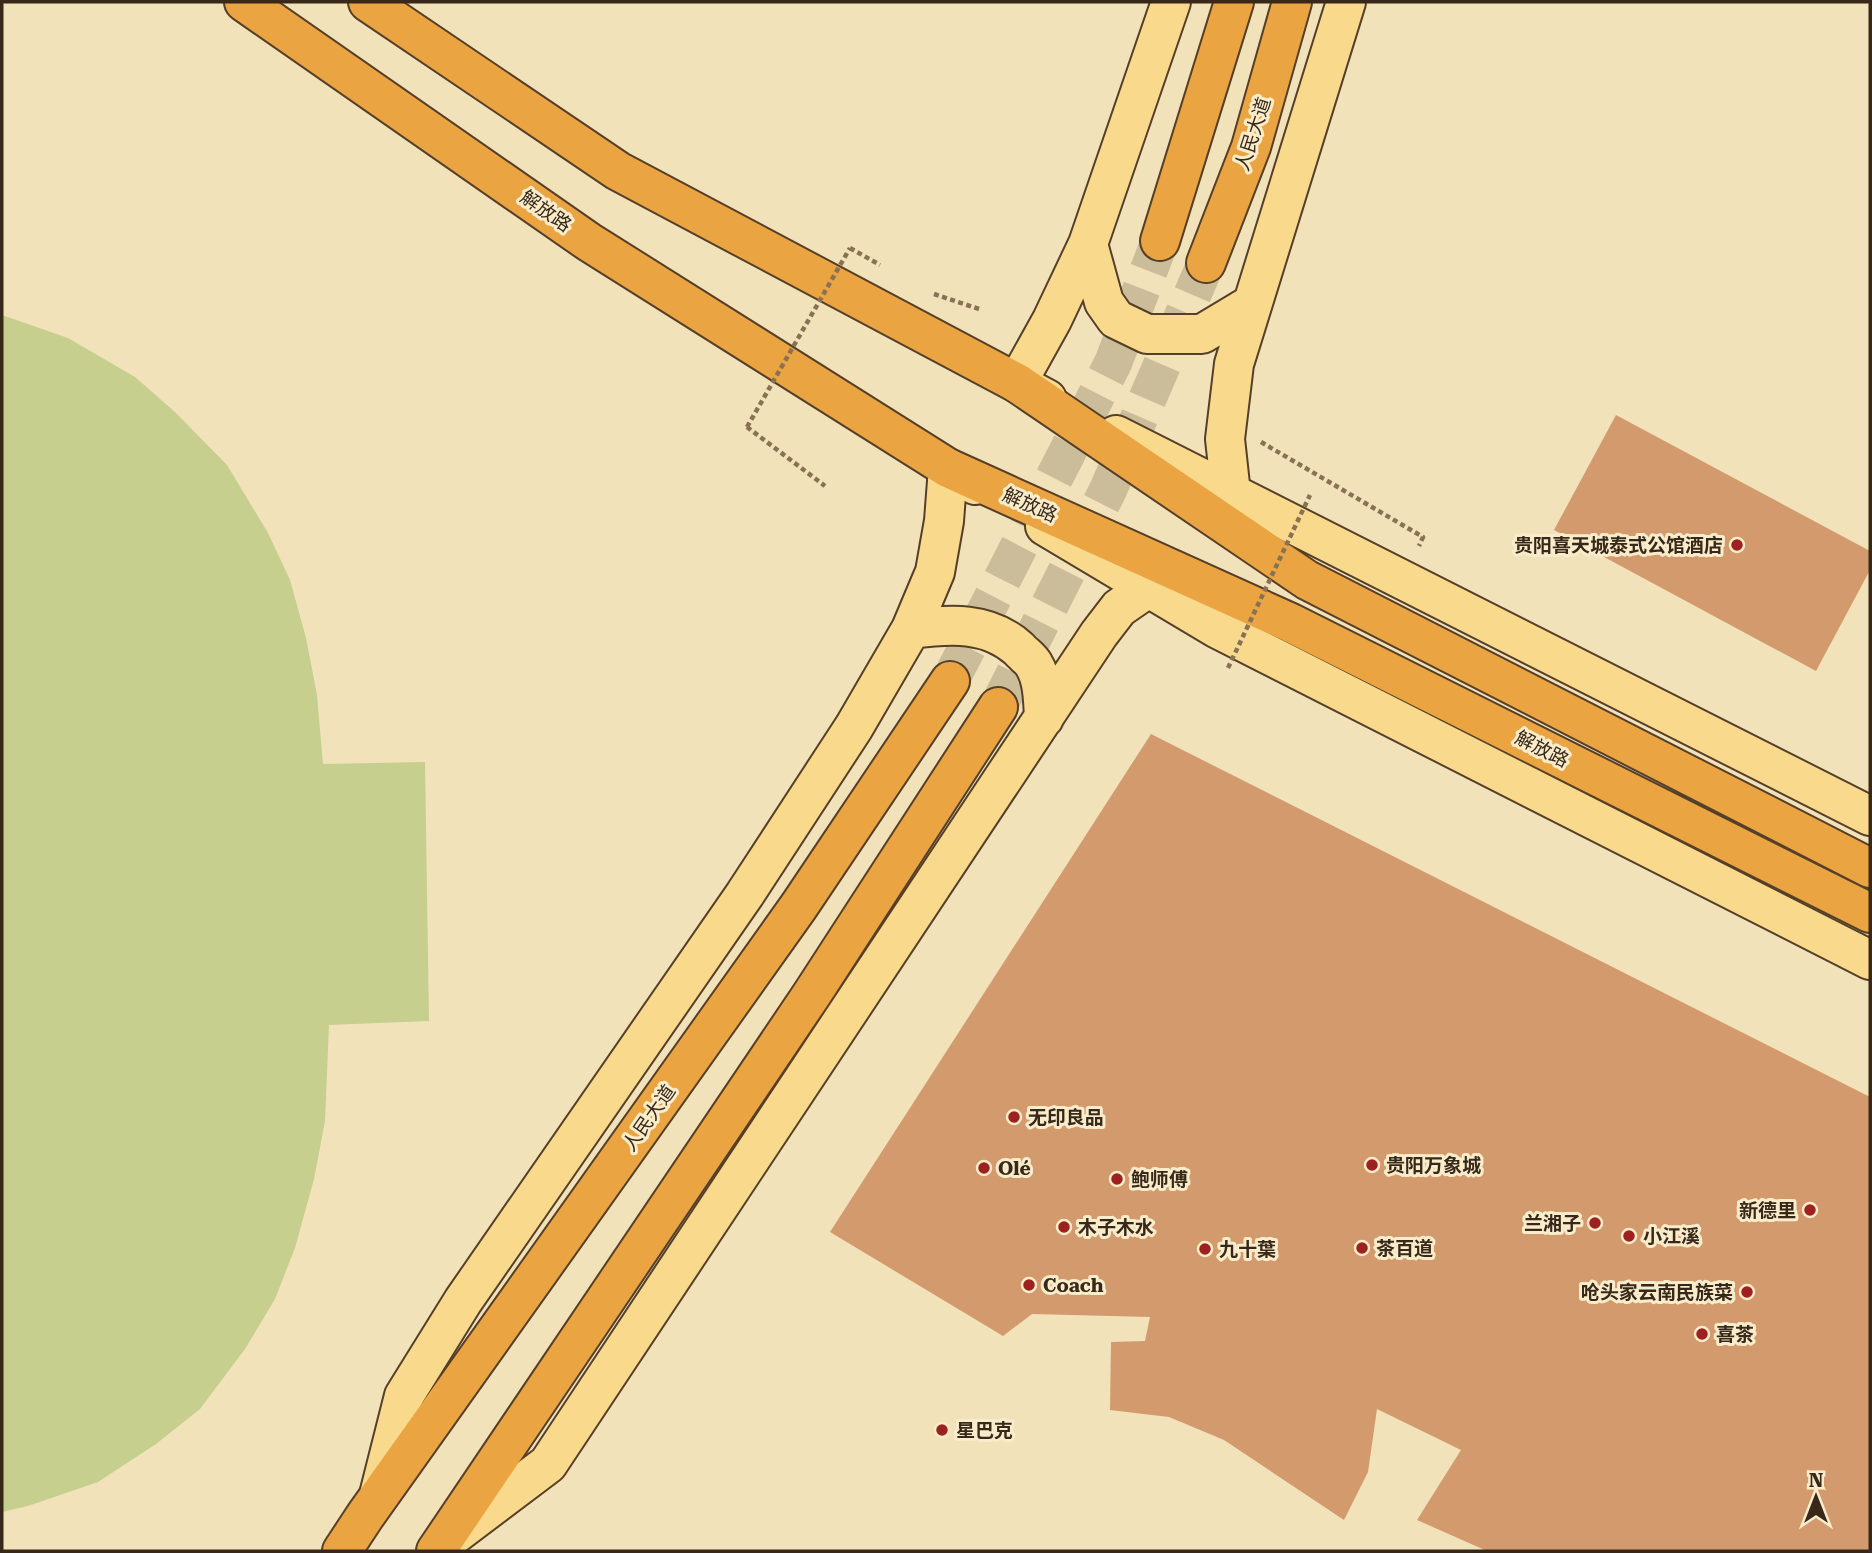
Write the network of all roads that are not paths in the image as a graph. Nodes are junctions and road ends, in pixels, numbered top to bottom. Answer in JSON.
{"nodes":[{"id":1,"x":244,"y":2,"type":"edge"},
{"id":2,"x":368,"y":2,"type":"edge"},
{"id":3,"x":1171,"y":2,"type":"edge"},
{"id":4,"x":1234,"y":2,"type":"edge"},
{"id":5,"x":1292,"y":2,"type":"edge"},
{"id":6,"x":1346,"y":2,"type":"edge"},
{"id":7,"x":1160,"y":241,"type":"tunnel mouth"},
{"id":8,"x":1088,"y":244,"type":"junction"},
{"id":9,"x":1206,"y":263,"type":"tunnel mouth"},
{"id":10,"x":1252,"y":304,"type":"junction"},
{"id":11,"x":1017,"y":383,"type":"junction"},
{"id":12,"x":948,"y":468,"type":"junction"},
{"id":13,"x":1231,"y":494,"type":"junction"},
{"id":14,"x":1148,"y":588,"type":"junction"},
{"id":15,"x":911,"y":629,"type":"junction"},
{"id":16,"x":950,"y":681,"type":"tunnel mouth"},
{"id":17,"x":998,"y":707,"type":"tunnel mouth"},
{"id":18,"x":1044,"y":718,"type":"junction"},
{"id":19,"x":1870,"y":816,"type":"edge"},
{"id":20,"x":1870,"y":868,"type":"edge"},
{"id":21,"x":1870,"y":913,"type":"edge"},
{"id":22,"x":1870,"y":960,"type":"edge"},
{"id":23,"x":379,"y":1497,"type":"junction"},
{"id":24,"x":438,"y":1549,"type":"edge"},
{"id":25,"x":342,"y":1551,"type":"edge"}],
"edges":[{"from":1,"to":12,"type":"highway","name":"解放路"},
{"from":2,"to":11,"type":"highway"},
{"from":3,"to":8,"type":"main road"},
{"from":4,"to":7,"type":"highway"},
{"from":5,"to":9,"type":"highway","name":"人民大道"},
{"from":6,"to":10,"type":"main road"},
{"from":8,"to":10,"type":"main road"},
{"from":8,"to":11,"type":"main road"},
{"from":10,"to":13,"type":"main road"},
{"from":11,"to":13,"type":"main road"},
{"from":11,"to":20,"type":"highway"},
{"from":12,"to":14,"type":"main road"},
{"from":12,"to":15,"type":"main road"},
{"from":12,"to":21,"type":"highway","name":"解放路"},
{"from":13,"to":19,"type":"main road"},
{"from":14,"to":18,"type":"main road"},
{"from":14,"to":22,"type":"main road"},
{"from":15,"to":18,"type":"main road"},
{"from":15,"to":23,"type":"main road"},
{"from":16,"to":23,"type":"highway","name":"人民大道"},
{"from":17,"to":24,"type":"highway"},
{"from":18,"to":24,"type":"main road"},
{"from":23,"to":25,"type":"highway","name":"人民大道"}]}
